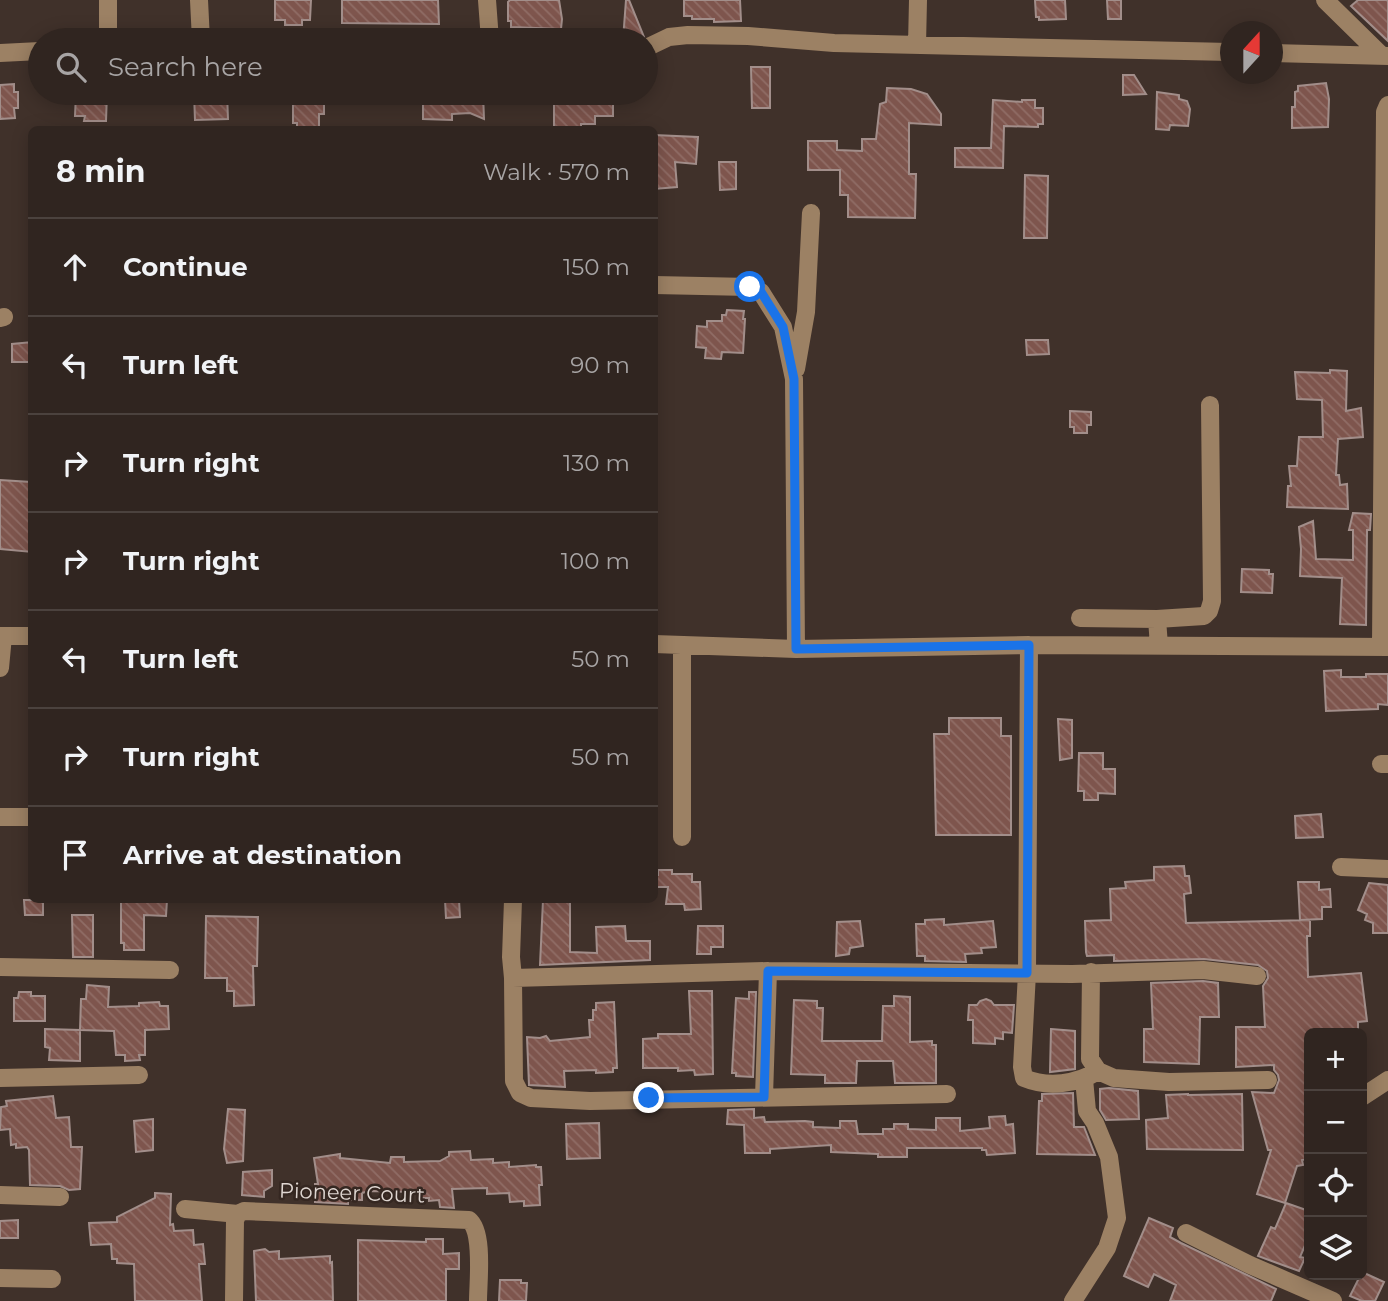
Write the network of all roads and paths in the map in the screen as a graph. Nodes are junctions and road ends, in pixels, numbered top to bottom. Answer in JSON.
{"nodes":[{"id":1,"x":108,"y":0,"type":"edge"},
{"id":2,"x":199,"y":0,"type":"edge"},
{"id":3,"x":487,"y":0,"type":"edge"},
{"id":4,"x":918,"y":0,"type":"edge"},
{"id":5,"x":1325,"y":0,"type":"edge"},
{"id":6,"x":108,"y":28,"type":"edge"},
{"id":7,"x":200,"y":28,"type":"edge"},
{"id":8,"x":489,"y":28,"type":"edge"},
{"id":9,"x":658,"y":42,"type":"edge"},
{"id":10,"x":918,"y":45,"type":"junction"},
{"id":11,"x":28,"y":52,"type":"edge"},
{"id":12,"x":1220,"y":52,"type":"edge"},
{"id":13,"x":0,"y":53,"type":"edge"},
{"id":14,"x":1283,"y":53,"type":"edge"},
{"id":15,"x":1385,"y":56,"type":"edge"},
{"id":16,"x":1388,"y":105,"type":"edge"},
{"id":17,"x":811,"y":213,"type":"dead end"},
{"id":18,"x":658,"y":285,"type":"edge"},
{"id":19,"x":794,"y":379,"type":"junction"},
{"id":20,"x":1210,"y":405,"type":"dead end"},
{"id":21,"x":1080,"y":618,"type":"dead end"},
{"id":22,"x":1157,"y":619,"type":"junction"},
{"id":23,"x":1,"y":636,"type":"edge"},
{"id":24,"x":28,"y":636,"type":"edge"},
{"id":25,"x":658,"y":644,"type":"edge"},
{"id":26,"x":682,"y":645,"type":"junction"},
{"id":27,"x":1029,"y":645,"type":"junction"},
{"id":28,"x":1159,"y":646,"type":"junction"},
{"id":29,"x":1385,"y":647,"type":"edge"},
{"id":30,"x":796,"y":649,"type":"junction"},
{"id":31,"x":0,"y":668,"type":"edge"},
{"id":32,"x":0,"y":817,"type":"edge"},
{"id":33,"x":28,"y":817,"type":"edge"},
{"id":34,"x":682,"y":837,"type":"dead end"},
{"id":35,"x":1341,"y":867,"type":"dead end"},
{"id":36,"x":1388,"y":869,"type":"edge"},
{"id":37,"x":513,"y":903,"type":"edge"},
{"id":38,"x":0,"y":967,"type":"edge"},
{"id":39,"x":170,"y":970,"type":"dead end"},
{"id":40,"x":768,"y":971,"type":"junction"},
{"id":41,"x":1091,"y":972,"type":"junction"},
{"id":42,"x":1027,"y":973,"type":"junction"},
{"id":43,"x":1257,"y":976,"type":"dead end"},
{"id":44,"x":513,"y":978,"type":"junction"},
{"id":45,"x":139,"y":1075,"type":"dead end"},
{"id":46,"x":1091,"y":1075,"type":"junction"},
{"id":47,"x":0,"y":1078,"type":"edge"},
{"id":48,"x":1268,"y":1080,"type":"dead end"},
{"id":49,"x":1388,"y":1080,"type":"edge"},
{"id":50,"x":947,"y":1094,"type":"dead end"},
{"id":51,"x":1367,"y":1094,"type":"edge"},
{"id":52,"x":764,"y":1097,"type":"junction"},
{"id":53,"x":0,"y":1195,"type":"edge"},
{"id":54,"x":60,"y":1197,"type":"dead end"},
{"id":55,"x":185,"y":1209,"type":"dead end"},
{"id":56,"x":238,"y":1214,"type":"junction"},
{"id":57,"x":1186,"y":1233,"type":"dead end"},
{"id":58,"x":0,"y":1278,"type":"edge"},
{"id":59,"x":52,"y":1279,"type":"dead end"},
{"id":60,"x":478,"y":1300,"type":"edge"},
{"id":61,"x":234,"y":1301,"type":"edge"},
{"id":62,"x":1073,"y":1301,"type":"edge"},
{"id":63,"x":1333,"y":1301,"type":"edge"}],
"edges":[{"from":1,"to":6,"type":"street"},
{"from":2,"to":7,"type":"street"},
{"from":3,"to":8,"type":"street"},
{"from":4,"to":10,"type":"street"},
{"from":5,"to":15,"type":"street"},
{"from":9,"to":10,"type":"street"},
{"from":10,"to":12,"type":"street"},
{"from":11,"to":13,"type":"street"},
{"from":14,"to":15,"type":"street"},
{"from":16,"to":29,"type":"street"},
{"from":17,"to":19,"type":"street"},
{"from":18,"to":19,"type":"street"},
{"from":19,"to":30,"type":"street"},
{"from":20,"to":22,"type":"street"},
{"from":21,"to":22,"type":"street"},
{"from":22,"to":28,"type":"street"},
{"from":23,"to":24,"type":"street"},
{"from":23,"to":31,"type":"street"},
{"from":25,"to":26,"type":"street"},
{"from":26,"to":30,"type":"street"},
{"from":26,"to":34,"type":"street"},
{"from":27,"to":28,"type":"street"},
{"from":27,"to":30,"type":"street"},
{"from":27,"to":42,"type":"street"},
{"from":28,"to":29,"type":"street"},
{"from":32,"to":33,"type":"street"},
{"from":35,"to":36,"type":"street"},
{"from":37,"to":44,"type":"street"},
{"from":38,"to":39,"type":"street"},
{"from":40,"to":42,"type":"street"},
{"from":40,"to":44,"type":"street"},
{"from":40,"to":52,"type":"street"},
{"from":41,"to":42,"type":"street"},
{"from":41,"to":43,"type":"street"},
{"from":41,"to":46,"type":"street"},
{"from":42,"to":46,"type":"street"},
{"from":44,"to":52,"type":"street"},
{"from":45,"to":47,"type":"street"},
{"from":46,"to":48,"type":"street"},
{"from":46,"to":62,"type":"street"},
{"from":49,"to":51,"type":"street"},
{"from":50,"to":52,"type":"street"},
{"from":53,"to":54,"type":"street"},
{"from":55,"to":56,"type":"street"},
{"from":56,"to":60,"type":"street","name":"Pioneer Court"},
{"from":56,"to":61,"type":"street"},
{"from":57,"to":63,"type":"street"},
{"from":58,"to":59,"type":"street"}]}
